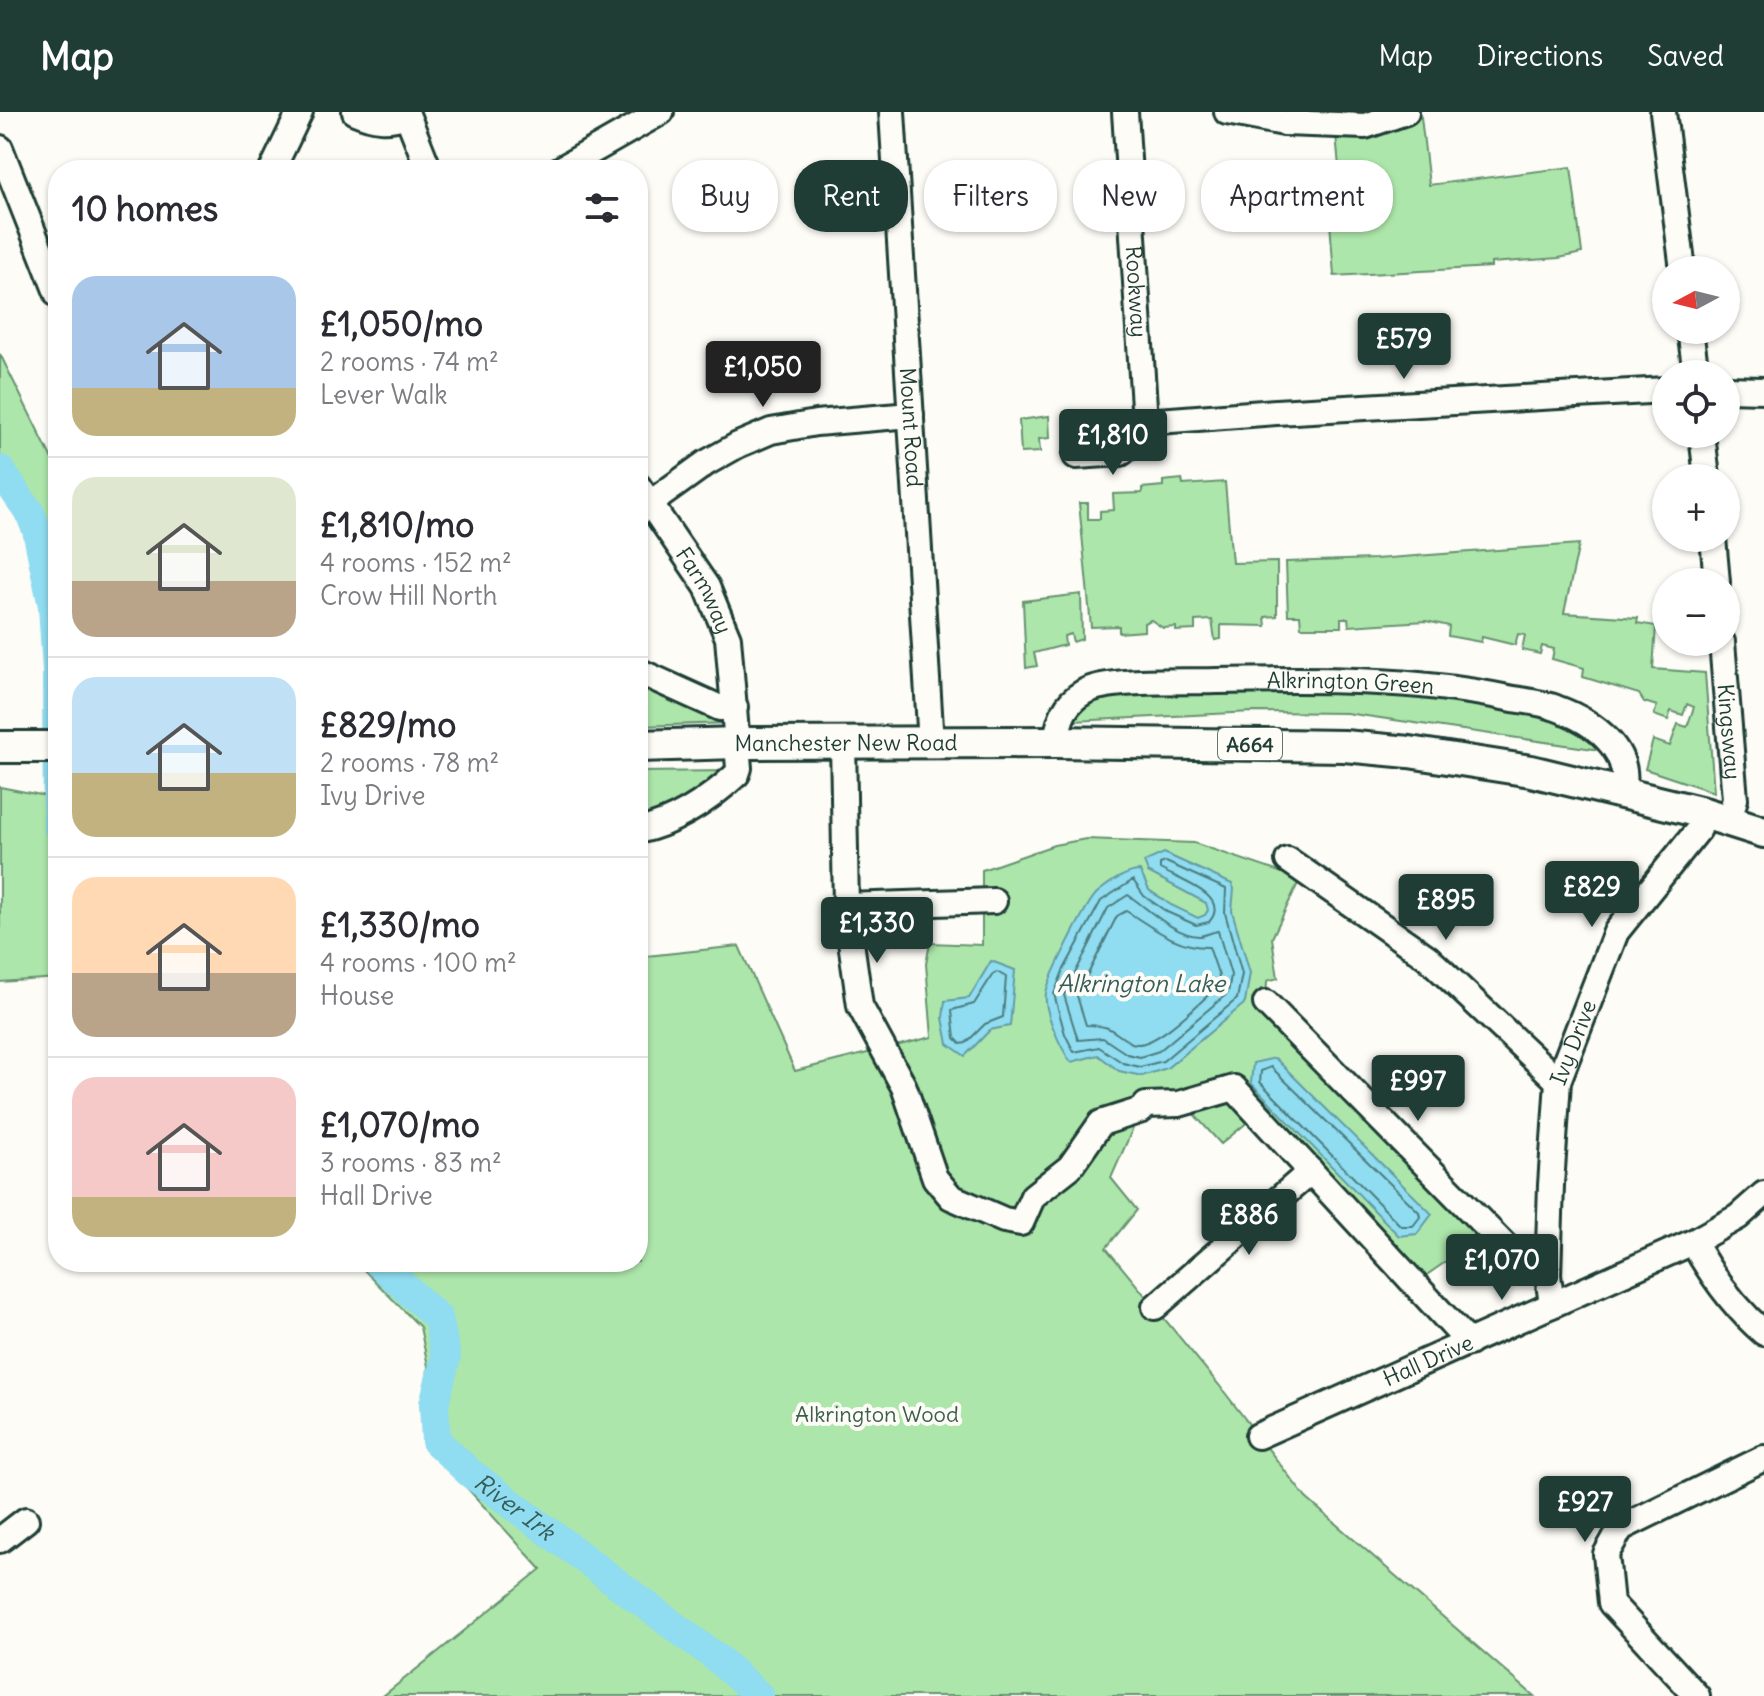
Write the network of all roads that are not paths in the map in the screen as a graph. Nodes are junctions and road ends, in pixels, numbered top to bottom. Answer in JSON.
{"nodes":[{"id":1,"x":300,"y":112,"type":"edge"},
{"id":2,"x":355,"y":112,"type":"edge"},
{"id":3,"x":661,"y":112,"type":"edge"},
{"id":4,"x":892,"y":112,"type":"edge"},
{"id":5,"x":1125,"y":112,"type":"edge"},
{"id":6,"x":1227,"y":112,"type":"edge"},
{"id":7,"x":1406,"y":112,"type":"edge"},
{"id":8,"x":1663,"y":112,"type":"edge"},
{"id":9,"x":406,"y":113,"type":"edge"},
{"id":10,"x":0,"y":148,"type":"edge"},
{"id":11,"x":277,"y":160,"type":"edge"},
{"id":12,"x":425,"y":160,"type":"edge"},
{"id":13,"x":577,"y":160,"type":"edge"},
{"id":14,"x":7,"y":193,"type":"edge"},
{"id":15,"x":1681,"y":256,"type":"edge"},
{"id":16,"x":48,"y":275,"type":"edge"},
{"id":17,"x":1740,"y":389,"type":"edge"},
{"id":18,"x":1764,"y":390,"type":"edge"},
{"id":19,"x":1652,"y":391,"type":"edge"},
{"id":20,"x":911,"y":415,"type":"junction"},
{"id":21,"x":1145,"y":422,"type":"junction"},
{"id":22,"x":1076,"y":456,"type":"dead end"},
{"id":23,"x":648,"y":498,"type":"edge"},
{"id":24,"x":648,"y":508,"type":"edge"},
{"id":25,"x":1723,"y":656,"type":"edge"},
{"id":26,"x":648,"y":676,"type":"edge"},
{"id":27,"x":735,"y":707,"type":"junction"},
{"id":28,"x":843,"y":742,"type":"junction"},
{"id":29,"x":1055,"y":742,"type":"junction"},
{"id":30,"x":738,"y":743,"type":"junction"},
{"id":31,"x":931,"y":744,"type":"junction"},
{"id":32,"x":648,"y":746,"type":"edge"},
{"id":33,"x":0,"y":747,"type":"edge"},
{"id":34,"x":48,"y":747,"type":"edge"},
{"id":35,"x":1622,"y":794,"type":"junction"},
{"id":36,"x":1717,"y":817,"type":"junction"},
{"id":37,"x":648,"y":828,"type":"edge"},
{"id":38,"x":1764,"y":832,"type":"edge"},
{"id":39,"x":1288,"y":860,"type":"dead end"},
{"id":40,"x":994,"y":901,"type":"dead end"},
{"id":41,"x":846,"y":906,"type":"junction"},
{"id":42,"x":1266,"y":1003,"type":"dead end"},
{"id":43,"x":1558,"y":1081,"type":"junction"},
{"id":44,"x":1311,"y":1171,"type":"junction"},
{"id":45,"x":1764,"y":1194,"type":"edge"},
{"id":46,"x":1693,"y":1242,"type":"junction"},
{"id":47,"x":1548,"y":1275,"type":"junction"},
{"id":48,"x":1552,"y":1305,"type":"junction"},
{"id":49,"x":1155,"y":1307,"type":"dead end"},
{"id":50,"x":1764,"y":1333,"type":"edge"},
{"id":51,"x":1469,"y":1343,"type":"junction"},
{"id":52,"x":1258,"y":1436,"type":"dead end"},
{"id":53,"x":1764,"y":1458,"type":"edge"},
{"id":54,"x":26,"y":1520,"type":"dead end"},
{"id":55,"x":0,"y":1540,"type":"edge"},
{"id":56,"x":1697,"y":1696,"type":"edge"}],
"edges":[{"from":1,"to":11,"type":"street"},
{"from":2,"to":9,"type":"street"},
{"from":3,"to":13,"type":"street"},
{"from":4,"to":20,"type":"street","name":"Mount Road"},
{"from":5,"to":21,"type":"street","name":"Rookway"},
{"from":6,"to":7,"type":"street"},
{"from":8,"to":15,"type":"street"},
{"from":9,"to":12,"type":"street"},
{"from":10,"to":14,"type":"street"},
{"from":14,"to":16,"type":"street"},
{"from":17,"to":18,"type":"street"},
{"from":19,"to":21,"type":"street"},
{"from":20,"to":23,"type":"street"},
{"from":20,"to":31,"type":"street","name":"Mount Road"},
{"from":21,"to":22,"type":"street"},
{"from":24,"to":27,"type":"street","name":"Farmway"},
{"from":25,"to":36,"type":"street","name":"Kingsway"},
{"from":26,"to":27,"type":"street"},
{"from":27,"to":30,"type":"street","name":"Farmway"},
{"from":28,"to":30,"type":"main road","name":"Manchester New Road"},
{"from":28,"to":31,"type":"main road","name":"Manchester New Road","number":"A664"},
{"from":28,"to":41,"type":"street"},
{"from":29,"to":31,"type":"main road","name":"Manchester New Road","number":"A664"},
{"from":29,"to":35,"type":"main road","number":"A664"},
{"from":29,"to":35,"type":"street","name":"Alkrington Green"},
{"from":30,"to":32,"type":"main road","name":"Manchester New Road"},
{"from":30,"to":37,"type":"street","name":"Farmway"},
{"from":33,"to":34,"type":"main road"},
{"from":35,"to":36,"type":"main road"},
{"from":36,"to":38,"type":"main road"},
{"from":36,"to":43,"type":"street","name":"Ivy Drive"},
{"from":39,"to":43,"type":"street"},
{"from":40,"to":41,"type":"street"},
{"from":41,"to":44,"type":"street"},
{"from":42,"to":47,"type":"street"},
{"from":43,"to":47,"type":"street","name":"Ivy Drive"},
{"from":44,"to":49,"type":"street"},
{"from":44,"to":51,"type":"street"},
{"from":45,"to":46,"type":"street","name":"Hall Drive"},
{"from":46,"to":48,"type":"street","name":"Hall Drive"},
{"from":46,"to":50,"type":"street"},
{"from":47,"to":48,"type":"street","name":"Ivy Drive"},
{"from":48,"to":51,"type":"street","name":"Hall Drive"},
{"from":51,"to":52,"type":"street","name":"Hall Drive"},
{"from":53,"to":56,"type":"street"},
{"from":54,"to":55,"type":"street"}]}
